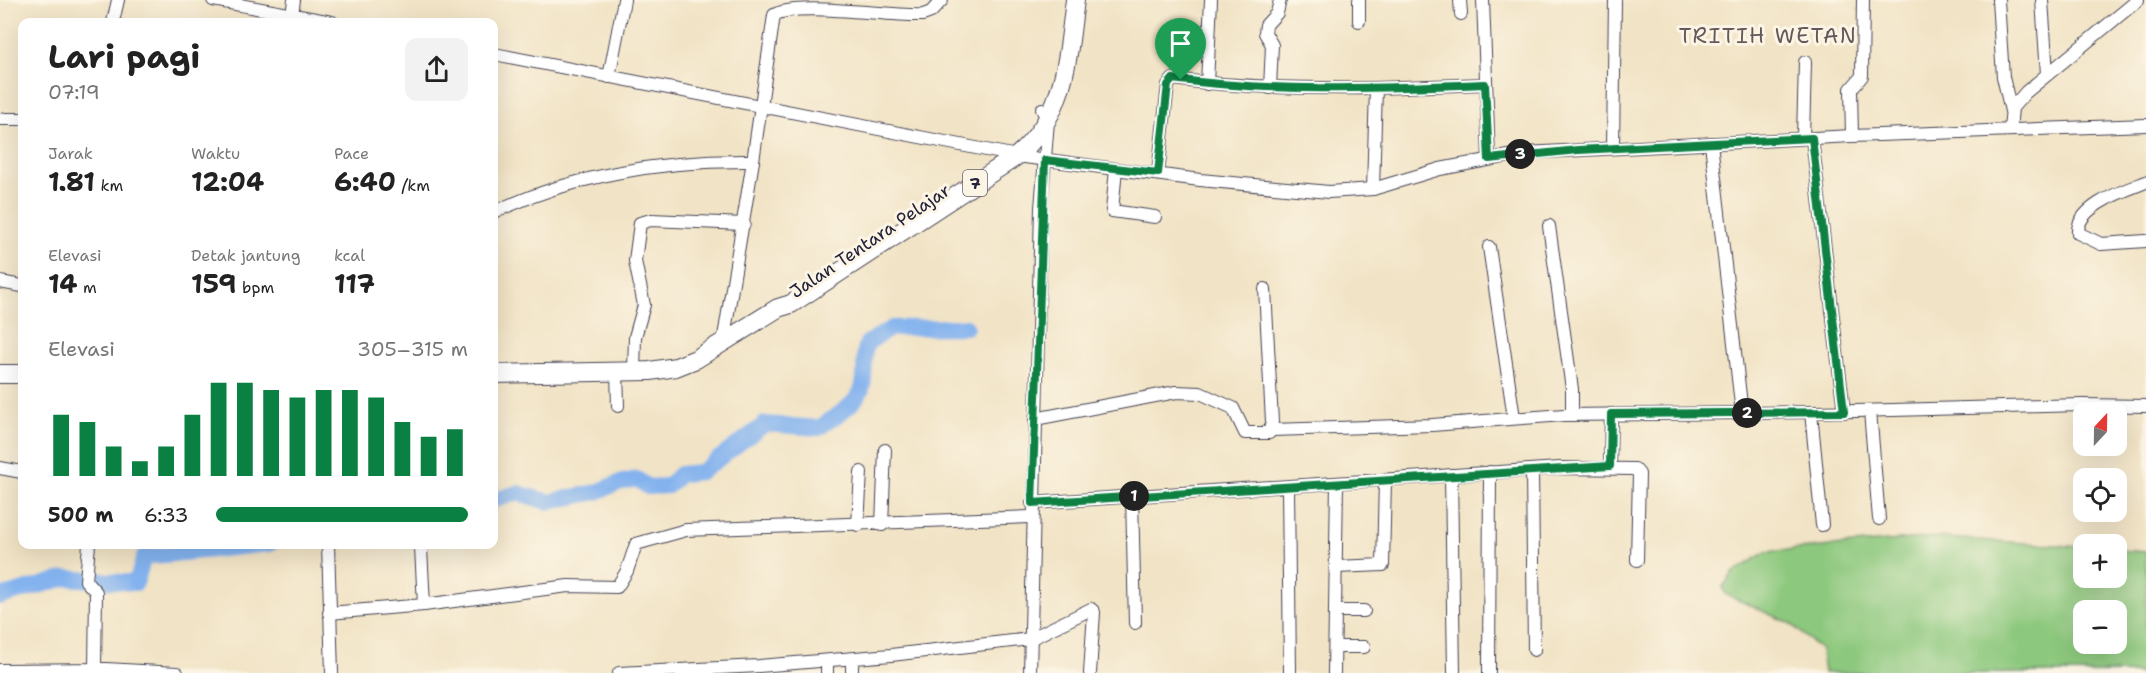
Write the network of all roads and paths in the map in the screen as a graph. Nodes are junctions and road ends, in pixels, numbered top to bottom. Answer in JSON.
{"nodes":[{"id":1,"x":118,"y":0,"type":"edge"},
{"id":2,"x":213,"y":0,"type":"edge"},
{"id":3,"x":294,"y":0,"type":"edge"},
{"id":4,"x":624,"y":0,"type":"edge"},
{"id":5,"x":942,"y":0,"type":"edge"},
{"id":6,"x":1064,"y":0,"type":"edge"},
{"id":7,"x":1076,"y":0,"type":"edge"},
{"id":8,"x":1211,"y":0,"type":"edge"},
{"id":9,"x":1280,"y":0,"type":"edge"},
{"id":10,"x":1359,"y":0,"type":"edge"},
{"id":11,"x":1460,"y":0,"type":"edge"},
{"id":12,"x":1483,"y":0,"type":"edge"},
{"id":13,"x":1615,"y":0,"type":"edge"},
{"id":14,"x":1863,"y":0,"type":"edge"},
{"id":15,"x":1998,"y":0,"type":"edge"},
{"id":16,"x":2042,"y":0,"type":"edge"},
{"id":17,"x":2138,"y":0,"type":"edge"},
{"id":18,"x":1461,"y":14,"type":"dead end"},
{"id":19,"x":292,"y":15,"type":"junction"},
{"id":20,"x":114,"y":18,"type":"edge"},
{"id":21,"x":304,"y":18,"type":"edge"},
{"id":22,"x":1359,"y":21,"type":"dead end"},
{"id":23,"x":498,"y":55,"type":"edge"},
{"id":24,"x":1805,"y":62,"type":"dead end"},
{"id":25,"x":2047,"y":74,"type":"junction"},
{"id":26,"x":609,"y":77,"type":"junction"},
{"id":27,"x":1207,"y":84,"type":"junction"},
{"id":28,"x":1485,"y":84,"type":"junction"},
{"id":29,"x":1270,"y":88,"type":"junction"},
{"id":30,"x":1376,"y":88,"type":"junction"},
{"id":31,"x":762,"y":107,"type":"junction"},
{"id":32,"x":2011,"y":111,"type":"junction"},
{"id":33,"x":1045,"y":115,"type":"junction"},
{"id":34,"x":0,"y":119,"type":"edge"},
{"id":35,"x":18,"y":119,"type":"edge"},
{"id":36,"x":2146,"y":125,"type":"edge"},
{"id":37,"x":2010,"y":130,"type":"junction"},
{"id":38,"x":1852,"y":136,"type":"junction"},
{"id":39,"x":1807,"y":138,"type":"junction"},
{"id":40,"x":1711,"y":143,"type":"junction"},
{"id":41,"x":1613,"y":148,"type":"junction"},
{"id":42,"x":1008,"y":154,"type":"junction"},
{"id":43,"x":1489,"y":159,"type":"junction"},
{"id":44,"x":753,"y":160,"type":"junction"},
{"id":45,"x":1045,"y":160,"type":"junction"},
{"id":46,"x":1116,"y":169,"type":"junction"},
{"id":47,"x":1158,"y":173,"type":"junction"},
{"id":48,"x":2146,"y":182,"type":"edge"},
{"id":49,"x":1372,"y":189,"type":"junction"},
{"id":50,"x":498,"y":210,"type":"edge"},
{"id":51,"x":1155,"y":217,"type":"dead end"},
{"id":52,"x":744,"y":224,"type":"junction"},
{"id":53,"x":1549,"y":226,"type":"dead end"},
{"id":54,"x":2146,"y":241,"type":"edge"},
{"id":55,"x":1489,"y":247,"type":"dead end"},
{"id":56,"x":0,"y":282,"type":"edge"},
{"id":57,"x":18,"y":285,"type":"edge"},
{"id":58,"x":1265,"y":289,"type":"dead end"},
{"id":59,"x":723,"y":343,"type":"junction"},
{"id":60,"x":625,"y":371,"type":"junction"},
{"id":61,"x":0,"y":374,"type":"edge"},
{"id":62,"x":18,"y":374,"type":"edge"},
{"id":63,"x":498,"y":374,"type":"edge"},
{"id":64,"x":618,"y":406,"type":"dead end"},
{"id":65,"x":2146,"y":406,"type":"edge"},
{"id":66,"x":1870,"y":411,"type":"junction"},
{"id":67,"x":1811,"y":412,"type":"junction"},
{"id":68,"x":1844,"y":412,"type":"junction"},
{"id":69,"x":1742,"y":413,"type":"junction"},
{"id":70,"x":1611,"y":414,"type":"junction"},
{"id":71,"x":1572,"y":415,"type":"junction"},
{"id":72,"x":1514,"y":418,"type":"junction"},
{"id":73,"x":1035,"y":419,"type":"junction"},
{"id":74,"x":1272,"y":430,"type":"junction"},
{"id":75,"x":885,"y":450,"type":"dead end"},
{"id":76,"x":1610,"y":466,"type":"junction"},
{"id":77,"x":0,"y":468,"type":"edge"},
{"id":78,"x":1532,"y":470,"type":"junction"},
{"id":79,"x":18,"y":471,"type":"edge"},
{"id":80,"x":861,"y":472,"type":"dead end"},
{"id":81,"x":1490,"y":472,"type":"junction"},
{"id":82,"x":1451,"y":475,"type":"junction"},
{"id":83,"x":1385,"y":480,"type":"junction"},
{"id":84,"x":1337,"y":483,"type":"junction"},
{"id":85,"x":1288,"y":487,"type":"junction"},
{"id":86,"x":1132,"y":496,"type":"junction"},
{"id":87,"x":1032,"y":503,"type":"junction"},
{"id":88,"x":1031,"y":518,"type":"junction"},
{"id":89,"x":1879,"y":519,"type":"dead end"},
{"id":90,"x":858,"y":525,"type":"junction"},
{"id":91,"x":882,"y":525,"type":"junction"},
{"id":92,"x":1822,"y":525,"type":"dead end"},
{"id":93,"x":89,"y":549,"type":"edge"},
{"id":94,"x":328,"y":549,"type":"edge"},
{"id":95,"x":421,"y":549,"type":"edge"},
{"id":96,"x":1637,"y":560,"type":"dead end"},
{"id":97,"x":1335,"y":567,"type":"junction"},
{"id":98,"x":424,"y":605,"type":"junction"},
{"id":99,"x":1335,"y":610,"type":"junction"},
{"id":100,"x":1364,"y":611,"type":"dead end"},
{"id":101,"x":329,"y":613,"type":"junction"},
{"id":102,"x":1135,"y":623,"type":"dead end"},
{"id":103,"x":1030,"y":639,"type":"junction"},
{"id":104,"x":1335,"y":646,"type":"junction"},
{"id":105,"x":1364,"y":647,"type":"dead end"},
{"id":106,"x":1534,"y":650,"type":"dead end"},
{"id":107,"x":852,"y":659,"type":"junction"},
{"id":108,"x":827,"y":667,"type":"edge"},
{"id":109,"x":95,"y":669,"type":"junction"},
{"id":110,"x":0,"y":670,"type":"edge"},
{"id":111,"x":177,"y":673,"type":"edge"},
{"id":112,"x":332,"y":673,"type":"edge"},
{"id":113,"x":619,"y":673,"type":"edge"},
{"id":114,"x":852,"y":673,"type":"edge"},
{"id":115,"x":1030,"y":673,"type":"edge"},
{"id":116,"x":1090,"y":673,"type":"edge"},
{"id":117,"x":1290,"y":673,"type":"edge"},
{"id":118,"x":1334,"y":673,"type":"edge"},
{"id":119,"x":1454,"y":673,"type":"edge"},
{"id":120,"x":1489,"y":673,"type":"edge"}],
"edges":[{"from":1,"to":20,"type":"street"},
{"from":2,"to":19,"type":"street"},
{"from":3,"to":19,"type":"street"},
{"from":4,"to":26,"type":"street"},
{"from":5,"to":31,"type":"street"},
{"from":6,"to":33,"type":"highway","name":"Jalan Tentara Pelajar","number":"7"},
{"from":7,"to":33,"type":"highway","name":"Jalan Tentara Pelajar","number":"7"},
{"from":8,"to":27,"type":"street"},
{"from":9,"to":29,"type":"street"},
{"from":10,"to":22,"type":"street"},
{"from":11,"to":18,"type":"street"},
{"from":12,"to":28,"type":"street"},
{"from":13,"to":41,"type":"street"},
{"from":14,"to":38,"type":"street"},
{"from":15,"to":32,"type":"street"},
{"from":16,"to":25,"type":"street"},
{"from":17,"to":25,"type":"street"},
{"from":19,"to":21,"type":"street"},
{"from":23,"to":26,"type":"street"},
{"from":24,"to":39,"type":"street"},
{"from":25,"to":32,"type":"street"},
{"from":26,"to":31,"type":"street"},
{"from":27,"to":29,"type":"street"},
{"from":27,"to":47,"type":"street"},
{"from":28,"to":30,"type":"street"},
{"from":28,"to":43,"type":"street"},
{"from":29,"to":30,"type":"street"},
{"from":30,"to":49,"type":"street"},
{"from":31,"to":42,"type":"street"},
{"from":31,"to":44,"type":"street"},
{"from":32,"to":37,"type":"street"},
{"from":33,"to":42,"type":"highway","name":"Jalan Tentara Pelajar","number":"7"},
{"from":33,"to":45,"type":"street"},
{"from":34,"to":35,"type":"street"},
{"from":36,"to":37,"type":"street"},
{"from":37,"to":38,"type":"street"},
{"from":38,"to":39,"type":"street"},
{"from":39,"to":40,"type":"street"},
{"from":39,"to":68,"type":"street"},
{"from":40,"to":41,"type":"street"},
{"from":40,"to":69,"type":"street"},
{"from":41,"to":43,"type":"street"},
{"from":42,"to":45,"type":"street"},
{"from":42,"to":59,"type":"highway","name":"Jalan Tentara Pelajar","number":"7"},
{"from":43,"to":49,"type":"street"},
{"from":44,"to":50,"type":"street"},
{"from":44,"to":52,"type":"street"},
{"from":45,"to":46,"type":"street"},
{"from":45,"to":73,"type":"street"},
{"from":46,"to":47,"type":"street"},
{"from":46,"to":51,"type":"street"},
{"from":47,"to":49,"type":"street"},
{"from":48,"to":54,"type":"street"},
{"from":52,"to":59,"type":"street"},
{"from":52,"to":60,"type":"street"},
{"from":53,"to":71,"type":"street"},
{"from":55,"to":72,"type":"street"},
{"from":56,"to":57,"type":"street"},
{"from":58,"to":74,"type":"street"},
{"from":59,"to":60,"type":"highway","name":"Jalan Tentara Pelajar","number":"7"},
{"from":60,"to":63,"type":"highway","name":"Jalan Tentara Pelajar","number":"7"},
{"from":60,"to":64,"type":"street"},
{"from":61,"to":62,"type":"highway"},
{"from":65,"to":66,"type":"street"},
{"from":66,"to":68,"type":"street"},
{"from":66,"to":89,"type":"street"},
{"from":67,"to":68,"type":"street"},
{"from":67,"to":69,"type":"street"},
{"from":67,"to":92,"type":"street"},
{"from":69,"to":70,"type":"street"},
{"from":70,"to":71,"type":"street"},
{"from":70,"to":76,"type":"street"},
{"from":71,"to":72,"type":"street"},
{"from":72,"to":74,"type":"street"},
{"from":73,"to":74,"type":"street"},
{"from":73,"to":87,"type":"street"},
{"from":75,"to":91,"type":"street"},
{"from":76,"to":78,"type":"street"},
{"from":76,"to":96,"type":"street"},
{"from":77,"to":79,"type":"street"},
{"from":78,"to":81,"type":"street"},
{"from":78,"to":106,"type":"street"},
{"from":80,"to":90,"type":"street"},
{"from":81,"to":82,"type":"street"},
{"from":81,"to":120,"type":"street"},
{"from":82,"to":83,"type":"street"},
{"from":82,"to":119,"type":"street"},
{"from":83,"to":84,"type":"street"},
{"from":83,"to":97,"type":"street"},
{"from":84,"to":85,"type":"street"},
{"from":84,"to":97,"type":"street"},
{"from":85,"to":86,"type":"street"},
{"from":85,"to":117,"type":"street"},
{"from":86,"to":87,"type":"street"},
{"from":86,"to":102,"type":"street"},
{"from":87,"to":88,"type":"street"},
{"from":88,"to":91,"type":"street"},
{"from":88,"to":103,"type":"street"},
{"from":90,"to":91,"type":"street"},
{"from":90,"to":98,"type":"street"},
{"from":93,"to":109,"type":"street"},
{"from":94,"to":101,"type":"street"},
{"from":95,"to":98,"type":"street"},
{"from":97,"to":99,"type":"street"},
{"from":98,"to":101,"type":"street"},
{"from":99,"to":100,"type":"street"},
{"from":99,"to":104,"type":"street"},
{"from":101,"to":112,"type":"street"},
{"from":103,"to":107,"type":"street"},
{"from":103,"to":115,"type":"street"},
{"from":103,"to":116,"type":"street"},
{"from":104,"to":105,"type":"street"},
{"from":104,"to":118,"type":"street"},
{"from":107,"to":108,"type":"street"},
{"from":107,"to":114,"type":"street"},
{"from":108,"to":113,"type":"street"},
{"from":109,"to":110,"type":"street"},
{"from":109,"to":111,"type":"street"}]}
